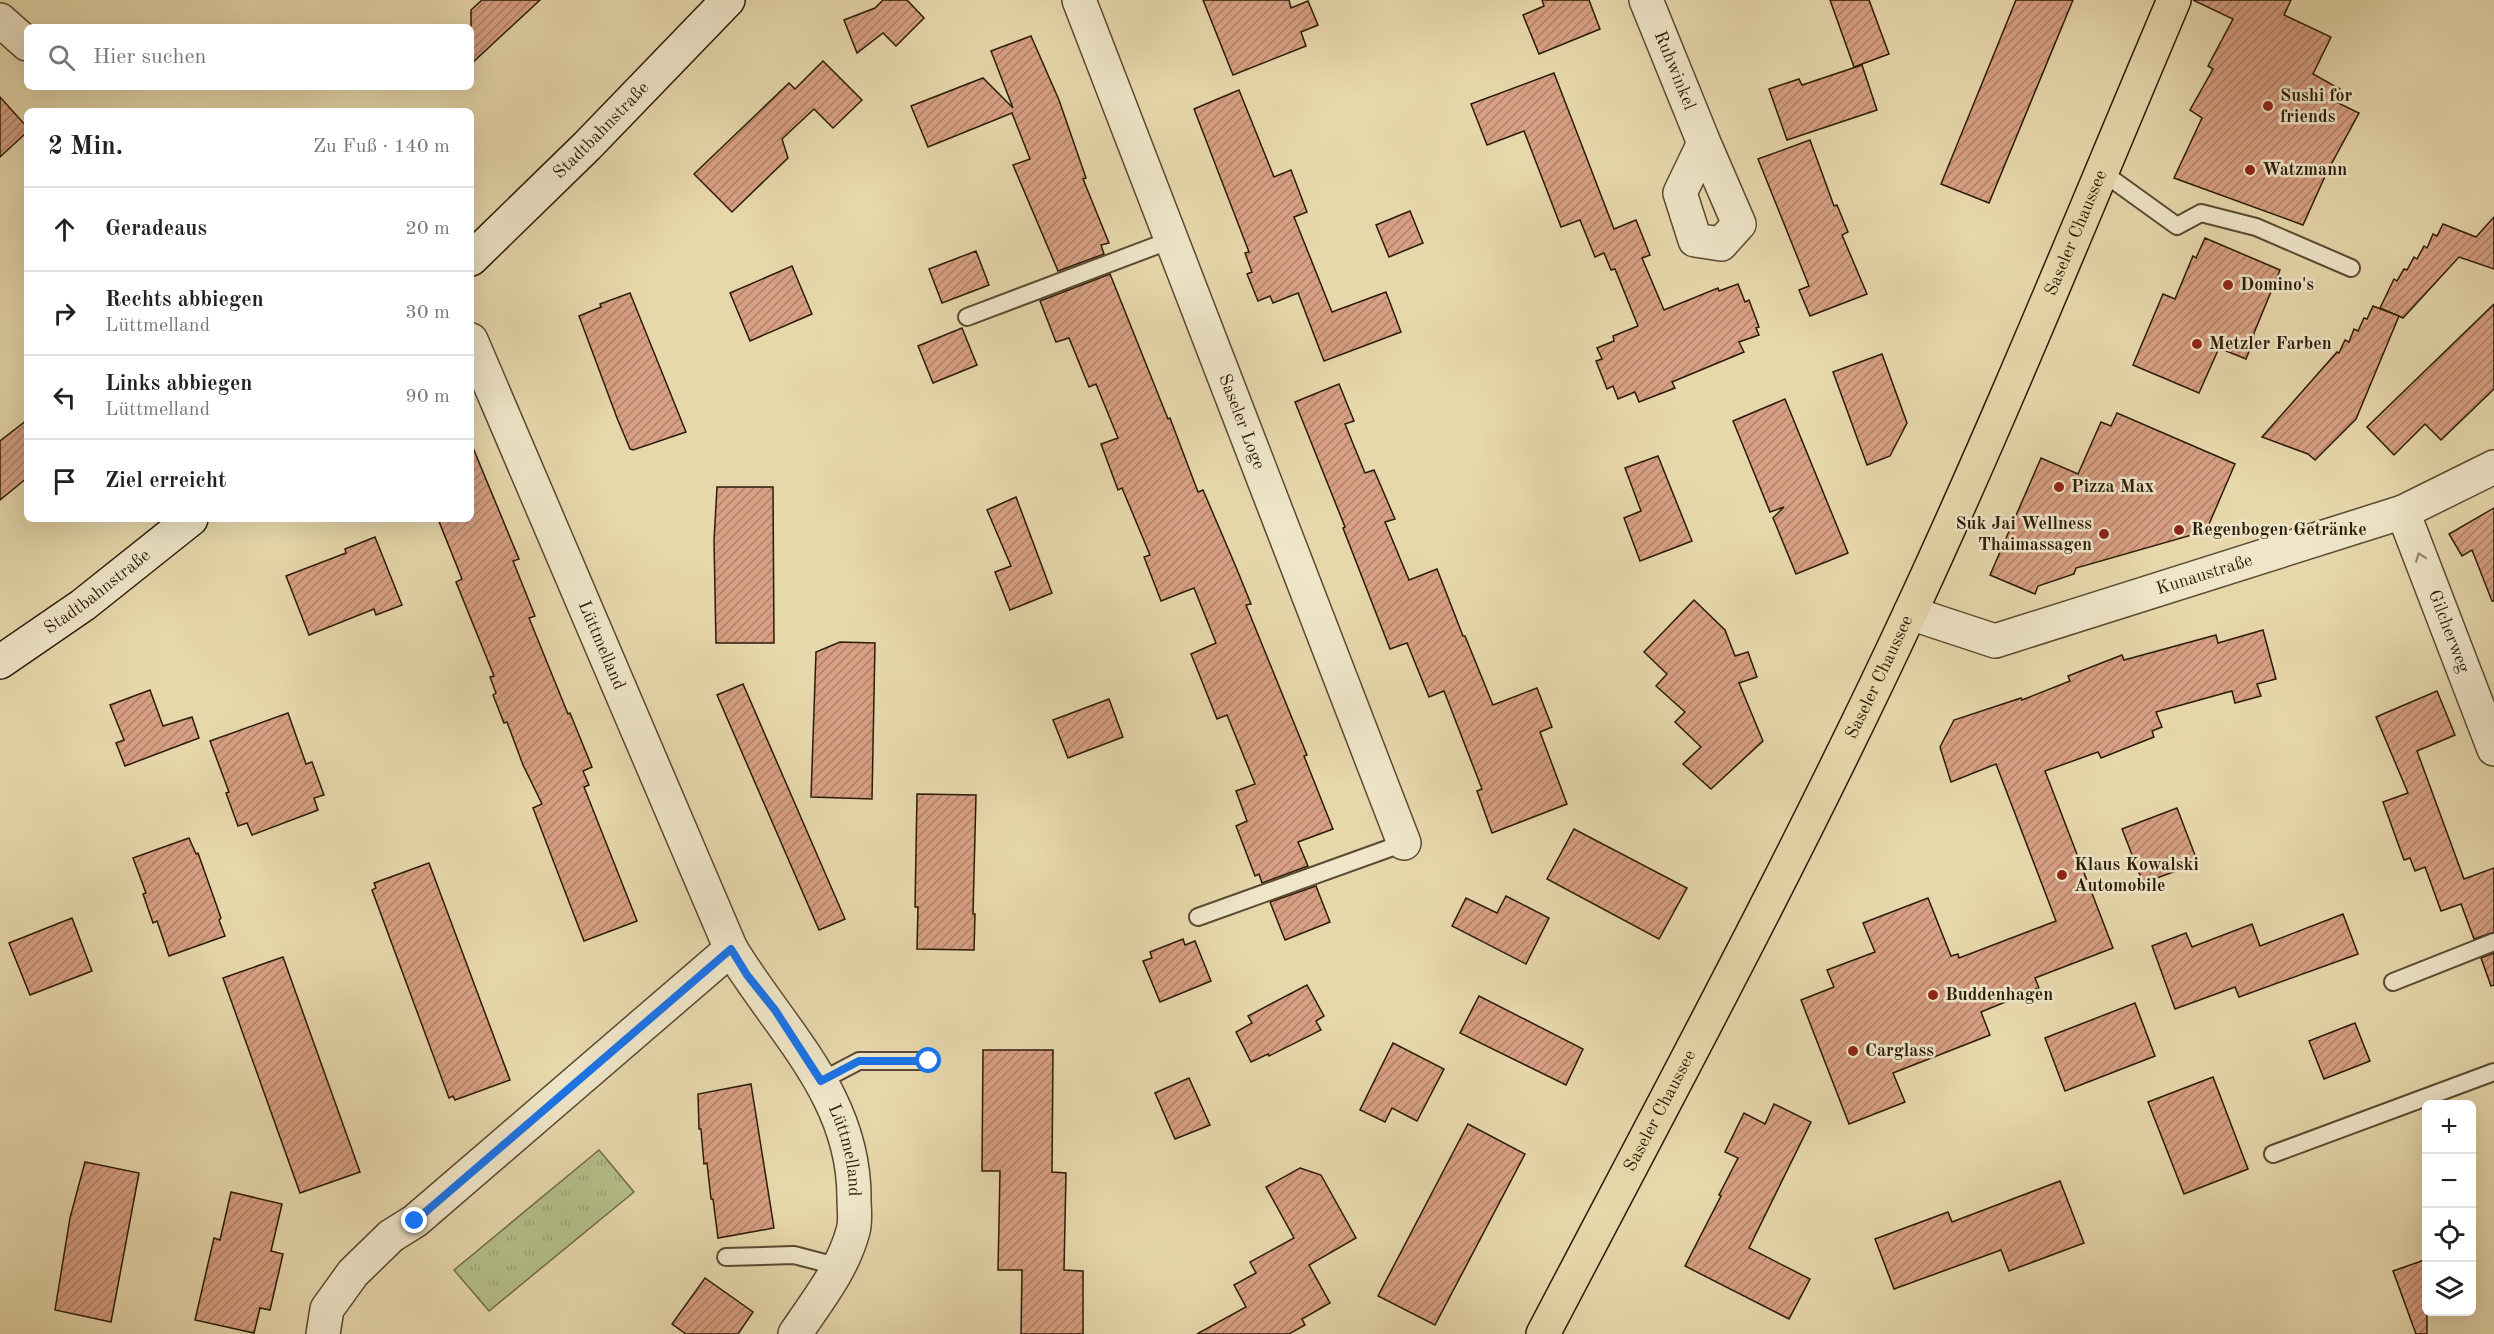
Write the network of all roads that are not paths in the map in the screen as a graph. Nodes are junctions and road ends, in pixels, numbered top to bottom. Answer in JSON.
{"nodes":[{"id":1,"x":728,"y":0,"type":"edge"},
{"id":2,"x":1079,"y":0,"type":"edge"},
{"id":3,"x":1646,"y":0,"type":"edge"},
{"id":4,"x":2174,"y":0,"type":"edge"},
{"id":5,"x":0,"y":20,"type":"edge"},
{"id":6,"x":24,"y":41,"type":"edge"},
{"id":7,"x":1704,"y":143,"type":"dead end"},
{"id":8,"x":2102,"y":172,"type":"junction"},
{"id":9,"x":1172,"y":240,"type":"junction"},
{"id":10,"x":474,"y":256,"type":"edge"},
{"id":11,"x":2351,"y":268,"type":"dead end"},
{"id":12,"x":967,"y":318,"type":"dead end"},
{"id":13,"x":474,"y":347,"type":"edge"},
{"id":14,"x":2494,"y":467,"type":"edge"},
{"id":15,"x":2403,"y":512,"type":"junction"},
{"id":16,"x":187,"y":522,"type":"edge"},
{"id":17,"x":1910,"y":613,"type":"junction"},
{"id":18,"x":0,"y":662,"type":"edge"},
{"id":19,"x":2494,"y":749,"type":"edge"},
{"id":20,"x":1404,"y":843,"type":"joint"},
{"id":21,"x":1198,"y":917,"type":"dead end"},
{"id":22,"x":2494,"y":942,"type":"edge"},
{"id":23,"x":731,"y":949,"type":"junction"},
{"id":24,"x":2392,"y":982,"type":"dead end"},
{"id":25,"x":929,"y":1061,"type":"dead end"},
{"id":26,"x":2494,"y":1072,"type":"edge"},
{"id":27,"x":821,"y":1081,"type":"junction"},
{"id":28,"x":2273,"y":1154,"type":"dead end"},
{"id":29,"x":726,"y":1257,"type":"dead end"},
{"id":30,"x":840,"y":1267,"type":"junction"},
{"id":31,"x":323,"y":1334,"type":"edge"},
{"id":32,"x":795,"y":1334,"type":"edge"},
{"id":33,"x":1543,"y":1334,"type":"edge"}],
"edges":[{"from":1,"to":10,"type":"street","name":"Stadtbahnstraße"},
{"from":2,"to":9,"type":"street","name":"Saseler Loge"},
{"from":3,"to":7,"type":"street","name":"Ruhwinkel"},
{"from":4,"to":8,"type":"main road","name":"Saseler Chaussee"},
{"from":5,"to":6,"type":"street"},
{"from":8,"to":11,"type":"lane"},
{"from":8,"to":17,"type":"main road","name":"Saseler Chaussee"},
{"from":9,"to":12,"type":"lane"},
{"from":9,"to":20,"type":"street","name":"Saseler Loge"},
{"from":13,"to":23,"type":"street","name":"Lüttmelland"},
{"from":14,"to":15,"type":"street","name":"Kunaustraße"},
{"from":15,"to":17,"type":"street","name":"Kunaustraße"},
{"from":19,"to":15,"type":"street","name":"Gilcherweg","one_way":true},
{"from":16,"to":18,"type":"street","name":"Stadtbahnstraße"},
{"from":17,"to":33,"type":"main road","name":"Saseler Chaussee"},
{"from":20,"to":21,"type":"lane"},
{"from":22,"to":24,"type":"lane"},
{"from":23,"to":27,"type":"street","name":"Lüttmelland"},
{"from":23,"to":31,"type":"street"},
{"from":25,"to":27,"type":"lane"},
{"from":26,"to":28,"type":"lane"},
{"from":27,"to":30,"type":"street","name":"Lüttmelland"},
{"from":29,"to":30,"type":"lane"},
{"from":30,"to":32,"type":"street","name":"Lüttmelland"}]}
